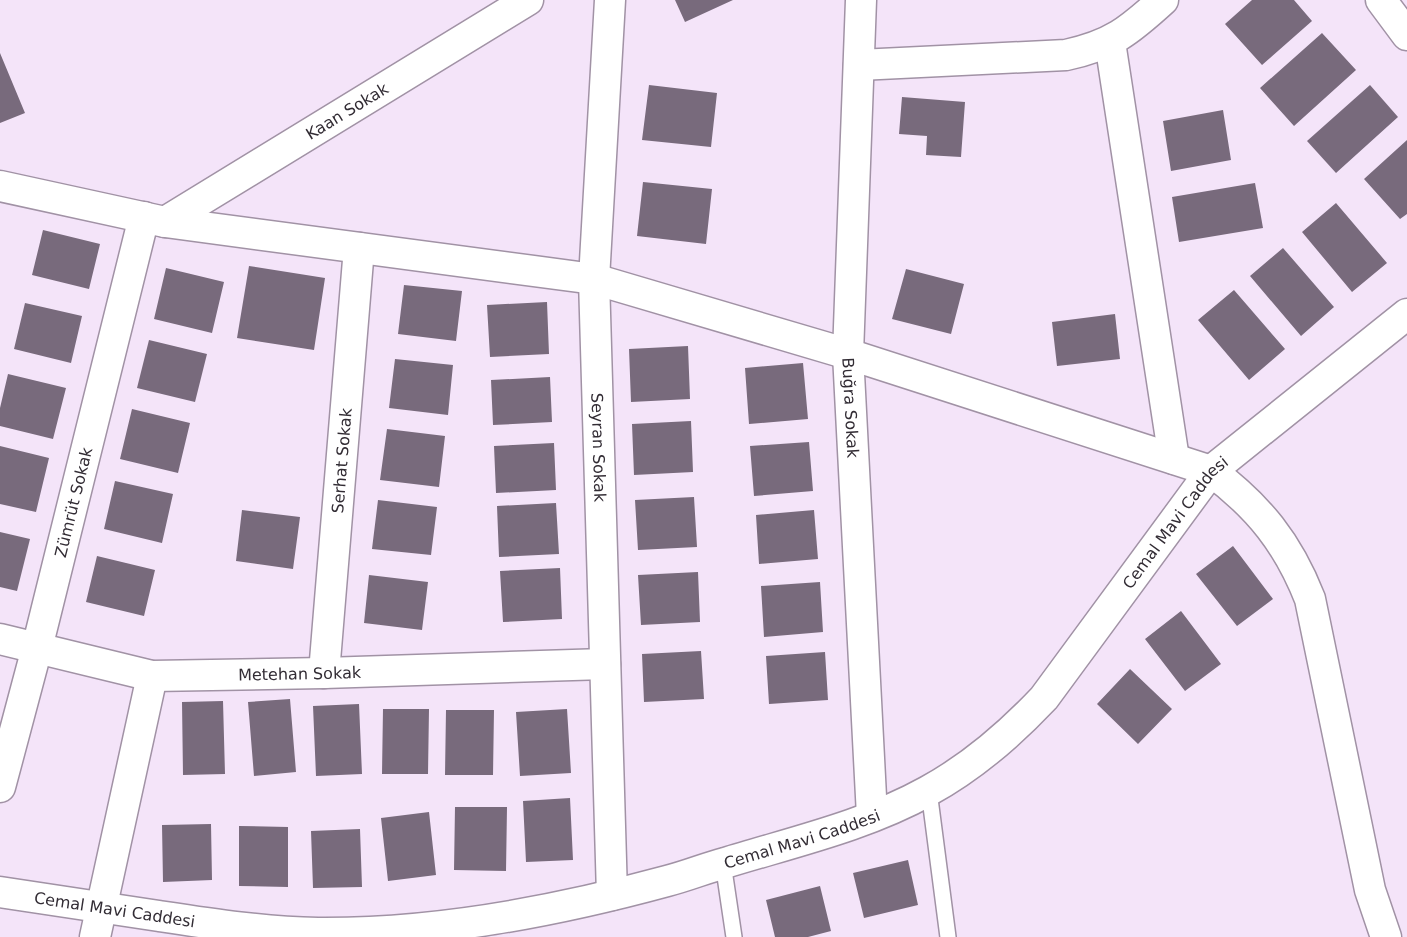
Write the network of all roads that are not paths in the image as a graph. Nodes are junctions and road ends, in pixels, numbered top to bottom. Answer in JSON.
{"nodes":[{"id":1,"x":528,"y":0,"type":"edge"},
{"id":2,"x":610,"y":0,"type":"edge"},
{"id":3,"x":861,"y":0,"type":"edge"},
{"id":4,"x":1163,"y":0,"type":"edge"},
{"id":5,"x":1381,"y":0,"type":"edge"},
{"id":6,"x":1407,"y":35,"type":"edge"},
{"id":7,"x":1110,"y":42,"type":"junction"},
{"id":8,"x":859,"y":64,"type":"junction"},
{"id":9,"x":0,"y":186,"type":"edge"},
{"id":10,"x":155,"y":220,"type":"junction"},
{"id":11,"x":359,"y":248,"type":"junction"},
{"id":12,"x":594,"y":279,"type":"junction"},
{"id":13,"x":1407,"y":314,"type":"edge"},
{"id":14,"x":848,"y":354,"type":"junction"},
{"id":15,"x":1174,"y":459,"type":"junction"},
{"id":16,"x":1211,"y":471,"type":"junction"},
{"id":17,"x":0,"y":639,"type":"edge"},
{"id":18,"x":37,"y":648,"type":"junction"},
{"id":19,"x":605,"y":664,"type":"junction"},
{"id":20,"x":324,"y":673,"type":"junction"},
{"id":21,"x":153,"y":676,"type":"junction"},
{"id":22,"x":0,"y":787,"type":"edge"},
{"id":23,"x":929,"y":791,"type":"junction"},
{"id":24,"x":872,"y":816,"type":"junction"},
{"id":25,"x":723,"y":863,"type":"junction"},
{"id":26,"x":0,"y":892,"type":"edge"},
{"id":27,"x":612,"y":895,"type":"junction"},
{"id":28,"x":102,"y":907,"type":"junction"},
{"id":29,"x":95,"y":937,"type":"edge"},
{"id":30,"x":734,"y":937,"type":"edge"},
{"id":31,"x":948,"y":937,"type":"edge"},
{"id":32,"x":1386,"y":937,"type":"edge"}],
"edges":[{"from":1,"to":10,"type":"street","name":"Kaan Sokak"},
{"from":2,"to":12,"type":"street","name":"Seyran Sokak"},
{"from":3,"to":8,"type":"street","name":"Buğra Sokak"},
{"from":4,"to":7,"type":"street"},
{"from":5,"to":6,"type":"street"},
{"from":7,"to":8,"type":"street"},
{"from":7,"to":15,"type":"street"},
{"from":8,"to":14,"type":"street","name":"Buğra Sokak"},
{"from":9,"to":10,"type":"street"},
{"from":10,"to":11,"type":"street"},
{"from":10,"to":18,"type":"street","name":"Zümrüt Sokak"},
{"from":11,"to":12,"type":"street"},
{"from":11,"to":20,"type":"street","name":"Serhat Sokak"},
{"from":12,"to":14,"type":"street"},
{"from":12,"to":19,"type":"street","name":"Seyran Sokak"},
{"from":13,"to":16,"type":"street","name":"Cemal Mavi Caddesi"},
{"from":14,"to":15,"type":"street"},
{"from":14,"to":24,"type":"street","name":"Buğra Sokak"},
{"from":15,"to":16,"type":"street"},
{"from":16,"to":23,"type":"street","name":"Cemal Mavi Caddesi"},
{"from":16,"to":32,"type":"street"},
{"from":17,"to":18,"type":"street","name":"Metehan Sokak"},
{"from":18,"to":21,"type":"street","name":"Metehan Sokak"},
{"from":18,"to":22,"type":"street","name":"Zümrüt Sokak"},
{"from":19,"to":20,"type":"street","name":"Metehan Sokak"},
{"from":19,"to":27,"type":"street","name":"Seyran Sokak"},
{"from":20,"to":21,"type":"street","name":"Metehan Sokak"},
{"from":21,"to":28,"type":"street"},
{"from":23,"to":24,"type":"street","name":"Cemal Mavi Caddesi"},
{"from":23,"to":31,"type":"lane"},
{"from":24,"to":25,"type":"street","name":"Cemal Mavi Caddesi"},
{"from":25,"to":27,"type":"street","name":"Cemal Mavi Caddesi"},
{"from":25,"to":30,"type":"lane"},
{"from":26,"to":28,"type":"street","name":"Cemal Mavi Caddesi"},
{"from":27,"to":28,"type":"street","name":"Cemal Mavi Caddesi"},
{"from":28,"to":29,"type":"street"}]}
